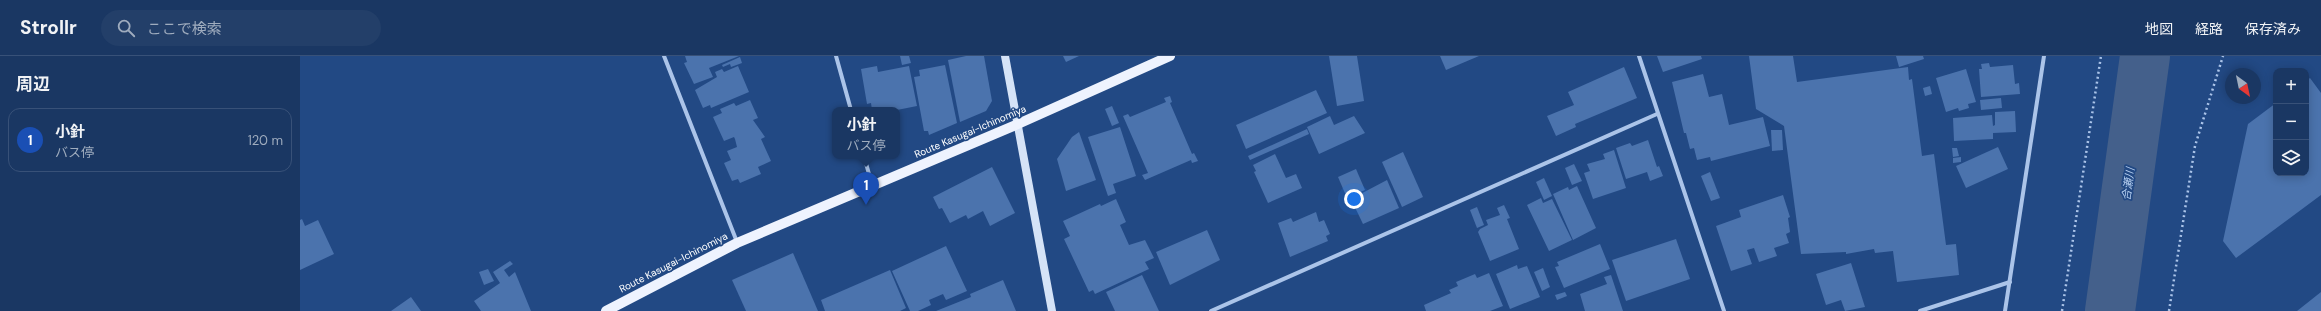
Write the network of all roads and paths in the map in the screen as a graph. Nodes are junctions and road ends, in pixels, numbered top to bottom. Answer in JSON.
{"nodes":[{"id":1,"x":664,"y":56,"type":"edge"},
{"id":2,"x":836,"y":56,"type":"edge"},
{"id":3,"x":1005,"y":56,"type":"edge"},
{"id":4,"x":1170,"y":56,"type":"edge"},
{"id":5,"x":1638,"y":56,"type":"edge"},
{"id":6,"x":2044,"y":56,"type":"edge"},
{"id":7,"x":2101,"y":56,"type":"edge"},
{"id":8,"x":2223,"y":56,"type":"edge"},
{"id":9,"x":850,"y":107,"type":"edge"},
{"id":10,"x":1657,"y":114,"type":"junction"},
{"id":11,"x":1018,"y":124,"type":"junction"},
{"id":12,"x":865,"y":159,"type":"edge"},
{"id":13,"x":872,"y":186,"type":"junction"},
{"id":14,"x":737,"y":243,"type":"junction"},
{"id":15,"x":2010,"y":282,"type":"junction"},
{"id":16,"x":606,"y":311,"type":"edge"},
{"id":17,"x":1052,"y":311,"type":"edge"},
{"id":18,"x":1211,"y":311,"type":"edge"},
{"id":19,"x":1724,"y":311,"type":"edge"},
{"id":20,"x":1920,"y":311,"type":"edge"},
{"id":21,"x":2005,"y":311,"type":"edge"},
{"id":22,"x":2062,"y":311,"type":"edge"},
{"id":23,"x":2169,"y":311,"type":"edge"}],
"edges":[{"from":1,"to":14,"type":"street"},
{"from":2,"to":9,"type":"street"},
{"from":3,"to":11,"type":"street"},
{"from":4,"to":11,"type":"main road","name":"Route Kasugai-Ichinomiya"},
{"from":5,"to":10,"type":"street"},
{"from":6,"to":15,"type":"street"},
{"from":7,"to":22,"type":"path"},
{"from":8,"to":23,"type":"path"},
{"from":10,"to":18,"type":"street"},
{"from":10,"to":19,"type":"street"},
{"from":11,"to":13,"type":"main road","name":"Route Kasugai-Ichinomiya"},
{"from":11,"to":17,"type":"street"},
{"from":12,"to":13,"type":"street"},
{"from":13,"to":14,"type":"main road","name":"Route Kasugai-Ichinomiya"},
{"from":14,"to":16,"type":"main road","name":"Route Kasugai-Ichinomiya"},
{"from":15,"to":20,"type":"street"},
{"from":15,"to":21,"type":"street"}]}
